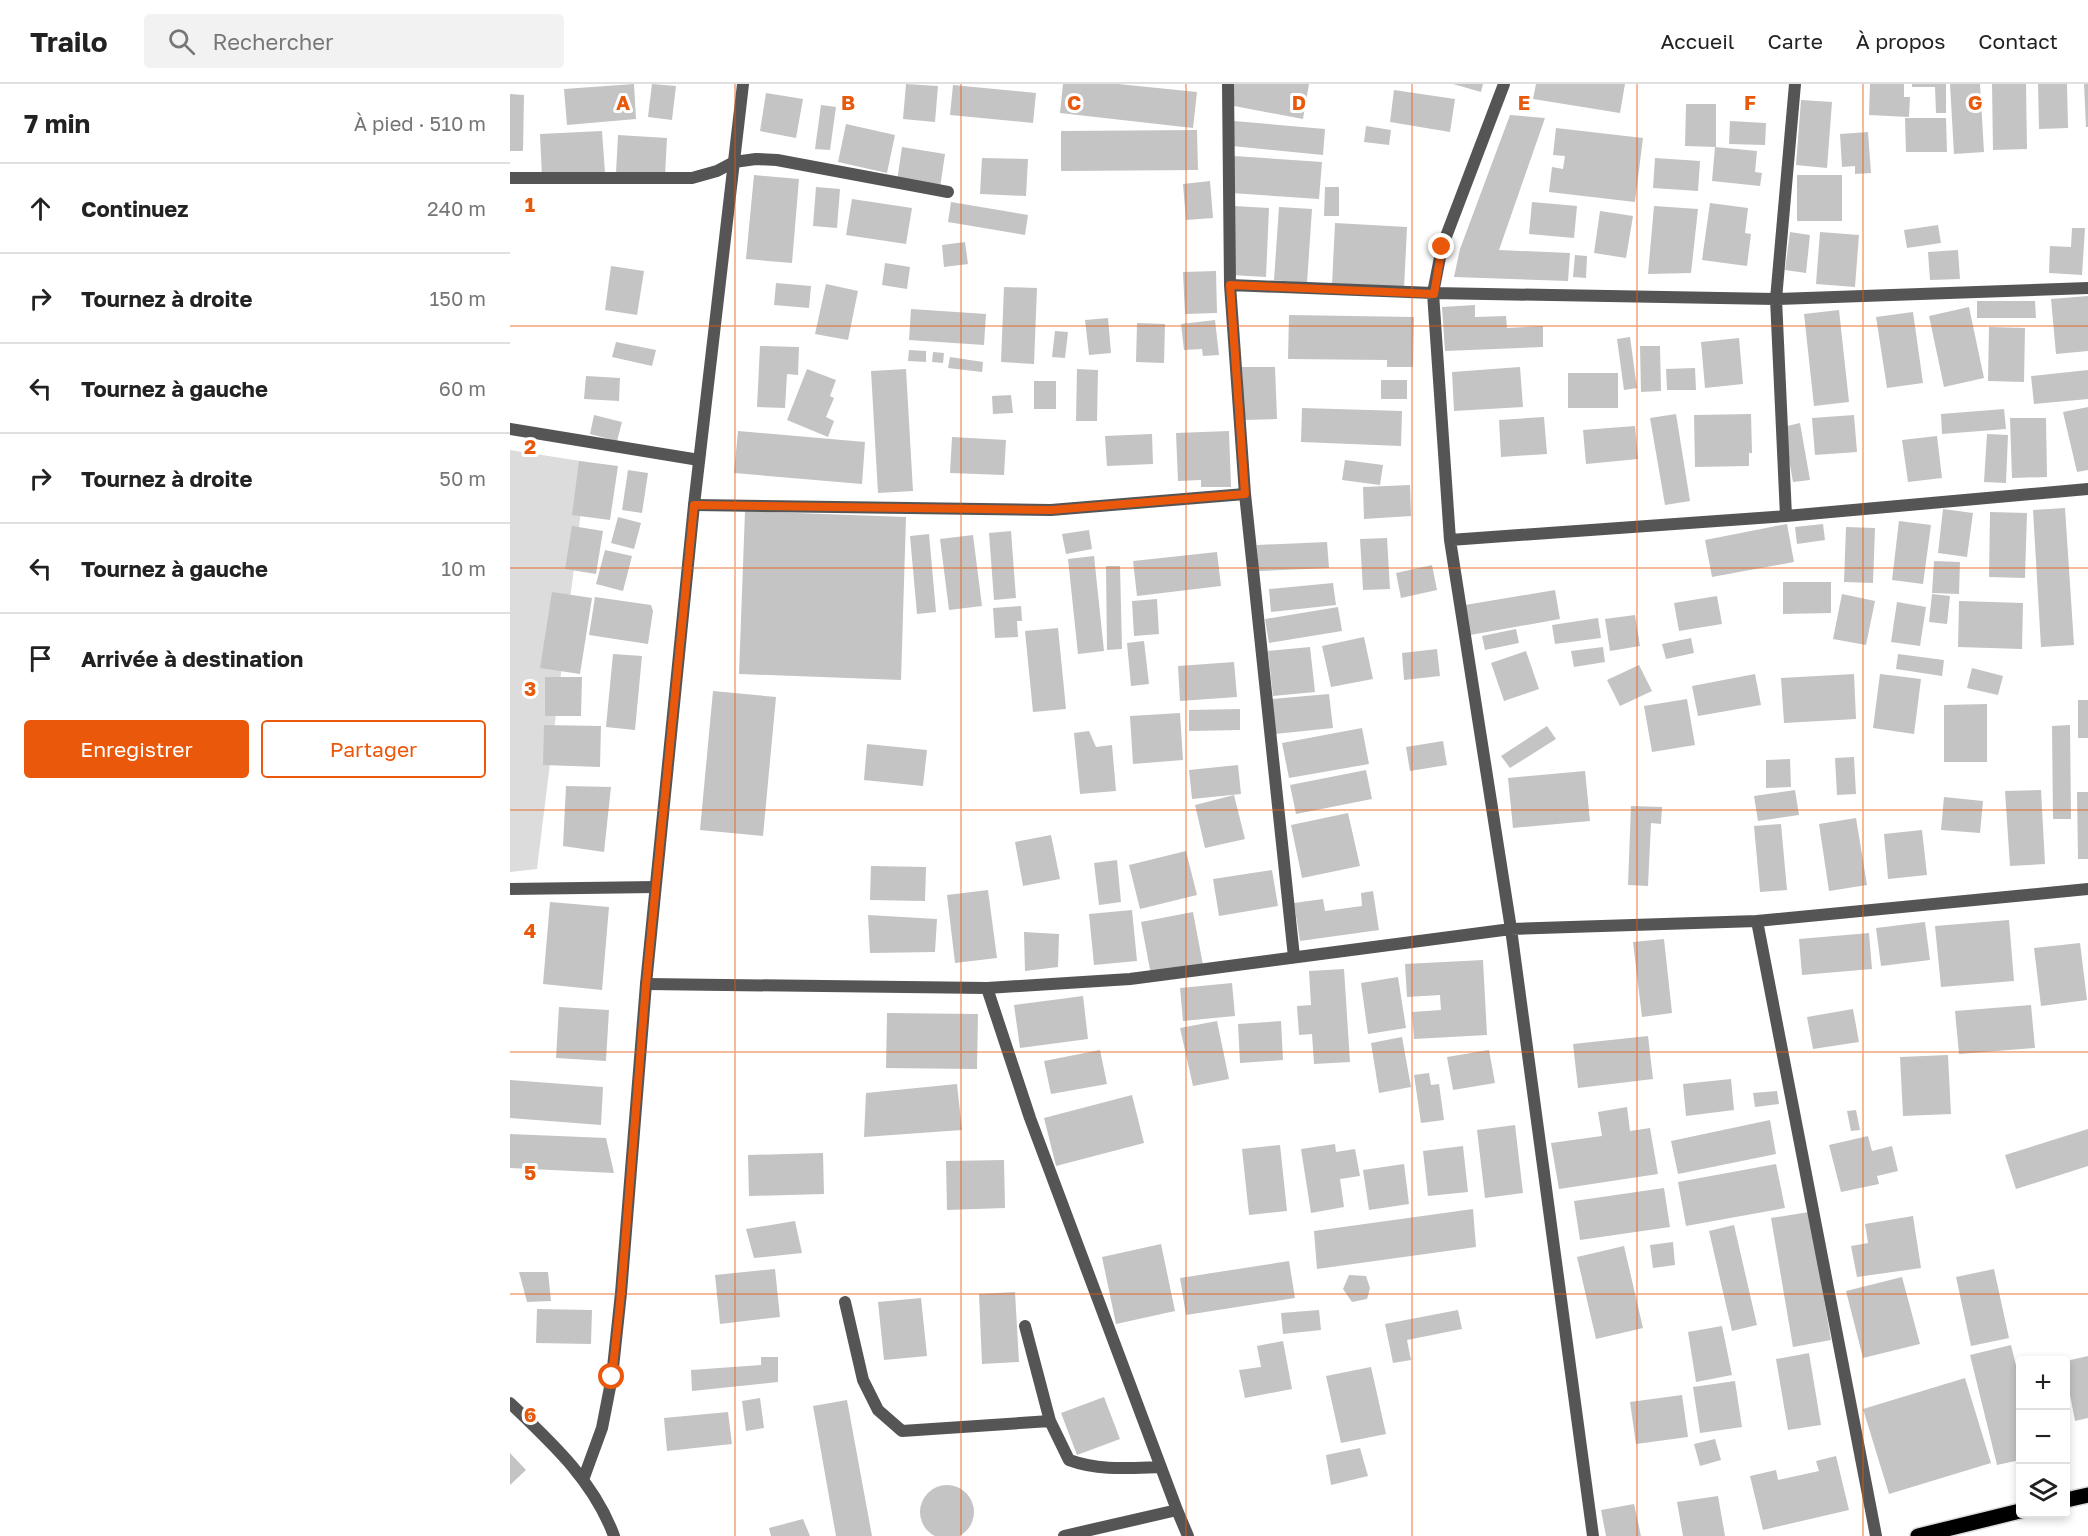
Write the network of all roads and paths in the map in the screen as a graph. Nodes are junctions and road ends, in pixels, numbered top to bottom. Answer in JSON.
{"nodes":[{"id":1,"x":743,"y":84,"type":"edge"},
{"id":2,"x":1228,"y":84,"type":"edge"},
{"id":3,"x":1504,"y":84,"type":"edge"},
{"id":4,"x":1795,"y":84,"type":"edge"},
{"id":5,"x":734,"y":162,"type":"junction"},
{"id":6,"x":510,"y":178,"type":"edge"},
{"id":7,"x":948,"y":192,"type":"dead end"},
{"id":8,"x":1230,"y":285,"type":"junction"},
{"id":9,"x":2088,"y":288,"type":"edge"},
{"id":10,"x":1434,"y":294,"type":"junction"},
{"id":11,"x":1776,"y":299,"type":"junction"},
{"id":12,"x":510,"y":429,"type":"edge"},
{"id":13,"x":699,"y":460,"type":"junction"},
{"id":14,"x":2088,"y":489,"type":"edge"},
{"id":15,"x":1245,"y":494,"type":"junction"},
{"id":16,"x":694,"y":505,"type":"junction"},
{"id":17,"x":1786,"y":516,"type":"junction"},
{"id":18,"x":1450,"y":540,"type":"junction"},
{"id":19,"x":655,"y":888,"type":"junction"},
{"id":20,"x":510,"y":889,"type":"edge"},
{"id":21,"x":2088,"y":889,"type":"edge"},
{"id":22,"x":1757,"y":921,"type":"junction"},
{"id":23,"x":1511,"y":929,"type":"junction"},
{"id":24,"x":1294,"y":957,"type":"junction"},
{"id":25,"x":646,"y":984,"type":"junction"},
{"id":26,"x":987,"y":988,"type":"junction"},
{"id":27,"x":845,"y":1302,"type":"dead end"},
{"id":28,"x":1026,"y":1326,"type":"dead end"},
{"id":29,"x":510,"y":1403,"type":"edge"},
{"id":30,"x":1050,"y":1421,"type":"junction"},
{"id":31,"x":1161,"y":1467,"type":"junction"},
{"id":32,"x":583,"y":1479,"type":"junction"},
{"id":33,"x":2088,"y":1495,"type":"edge"},
{"id":34,"x":2070,"y":1499,"type":"edge"},
{"id":35,"x":1177,"y":1510,"type":"junction"},
{"id":36,"x":2016,"y":1512,"type":"edge"},
{"id":37,"x":614,"y":1536,"type":"edge"},
{"id":38,"x":1064,"y":1536,"type":"edge"},
{"id":39,"x":1188,"y":1536,"type":"edge"},
{"id":40,"x":1593,"y":1536,"type":"edge"},
{"id":41,"x":1876,"y":1536,"type":"edge"},
{"id":42,"x":1918,"y":1536,"type":"edge"}],
"edges":[{"from":1,"to":5,"type":"street"},
{"from":2,"to":8,"type":"street"},
{"from":3,"to":10,"type":"street"},
{"from":4,"to":11,"type":"street"},
{"from":5,"to":6,"type":"street"},
{"from":5,"to":7,"type":"street"},
{"from":5,"to":13,"type":"street"},
{"from":8,"to":10,"type":"street"},
{"from":8,"to":15,"type":"street"},
{"from":9,"to":11,"type":"street"},
{"from":10,"to":11,"type":"street"},
{"from":10,"to":18,"type":"street"},
{"from":11,"to":17,"type":"street"},
{"from":12,"to":13,"type":"street"},
{"from":13,"to":16,"type":"street"},
{"from":14,"to":17,"type":"street"},
{"from":15,"to":16,"type":"street"},
{"from":15,"to":24,"type":"street"},
{"from":16,"to":19,"type":"street"},
{"from":17,"to":18,"type":"street"},
{"from":18,"to":23,"type":"street"},
{"from":19,"to":20,"type":"street"},
{"from":19,"to":25,"type":"street"},
{"from":21,"to":22,"type":"street"},
{"from":22,"to":23,"type":"street"},
{"from":22,"to":41,"type":"street"},
{"from":23,"to":24,"type":"street"},
{"from":23,"to":40,"type":"street"},
{"from":24,"to":26,"type":"street"},
{"from":25,"to":26,"type":"street"},
{"from":25,"to":32,"type":"street"},
{"from":26,"to":31,"type":"street"},
{"from":27,"to":30,"type":"street"},
{"from":28,"to":30,"type":"street"},
{"from":29,"to":32,"type":"street"},
{"from":30,"to":31,"type":"street"},
{"from":31,"to":35,"type":"street"},
{"from":32,"to":37,"type":"street"},
{"from":33,"to":34,"type":"main road"},
{"from":35,"to":38,"type":"street"},
{"from":35,"to":39,"type":"street"},
{"from":36,"to":42,"type":"main road"}]}
